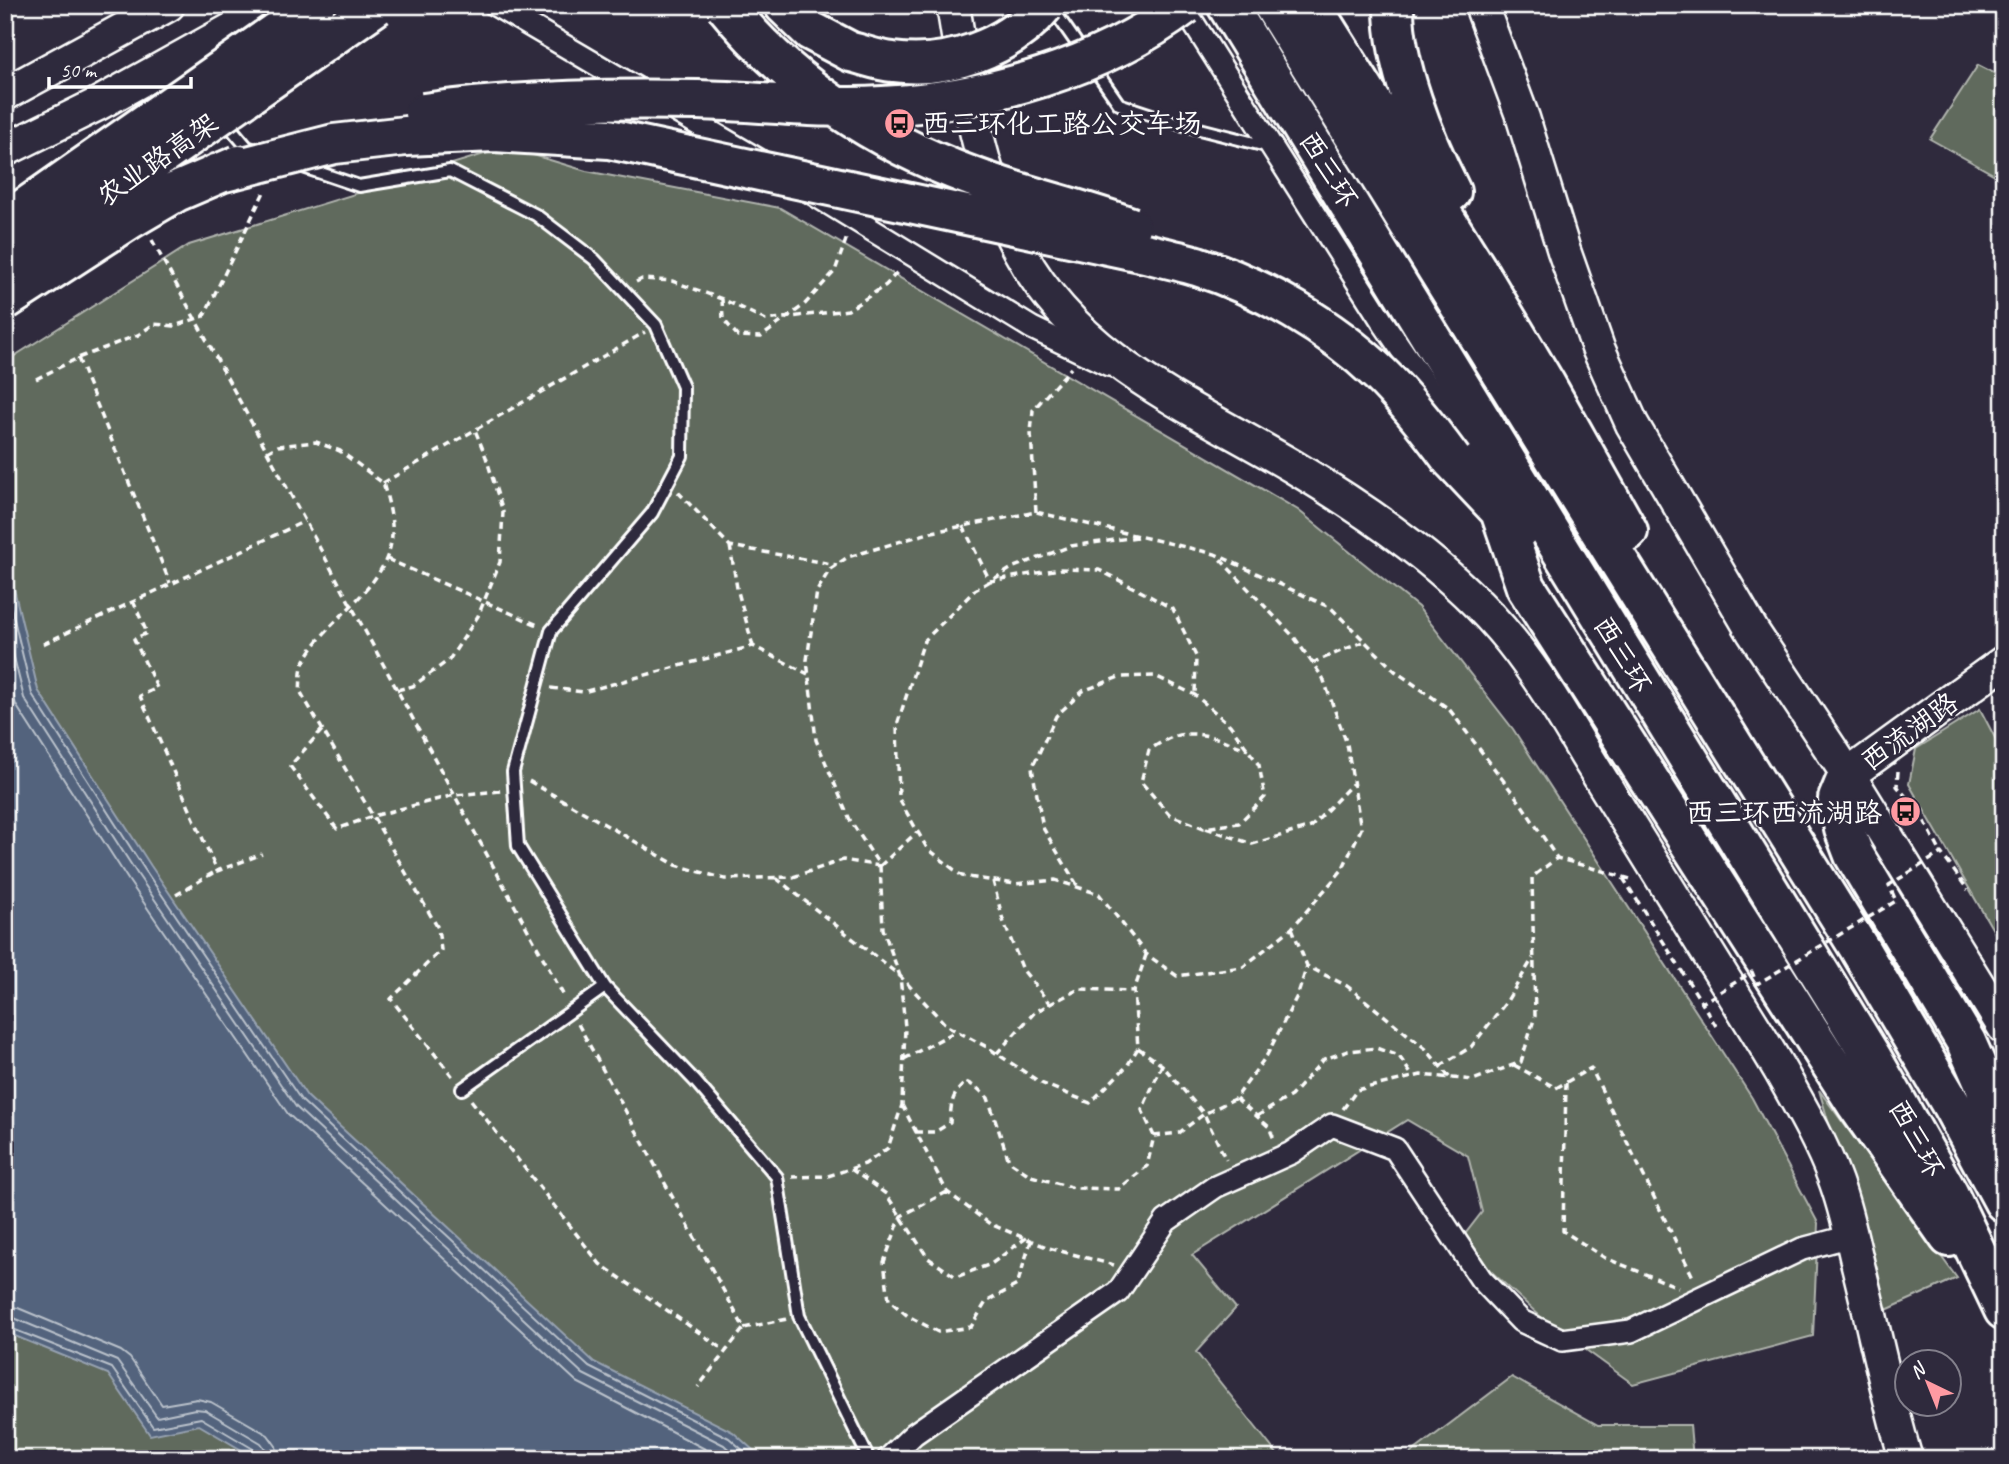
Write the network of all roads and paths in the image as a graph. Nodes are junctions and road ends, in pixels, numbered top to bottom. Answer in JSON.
{"nodes":[{"id":1,"x":168,"y":5,"type":"edge"},
{"id":2,"x":276,"y":5,"type":"edge"},
{"id":3,"x":287,"y":5,"type":"edge"},
{"id":4,"x":315,"y":5,"type":"edge"},
{"id":5,"x":377,"y":5,"type":"edge"},
{"id":6,"x":495,"y":5,"type":"edge"},
{"id":7,"x":725,"y":5,"type":"edge"},
{"id":8,"x":784,"y":5,"type":"edge"},
{"id":9,"x":953,"y":5,"type":"edge"},
{"id":10,"x":1044,"y":5,"type":"edge"},
{"id":11,"x":1051,"y":5,"type":"edge"},
{"id":12,"x":1183,"y":5,"type":"edge"},
{"id":13,"x":1227,"y":5,"type":"edge"},
{"id":14,"x":1273,"y":5,"type":"edge"},
{"id":15,"x":1311,"y":5,"type":"edge"},
{"id":16,"x":1394,"y":5,"type":"edge"},
{"id":17,"x":1481,"y":5,"type":"edge"},
{"id":18,"x":182,"y":71,"type":"junction"},
{"id":19,"x":5,"y":94,"type":"edge"},
{"id":20,"x":206,"y":100,"type":"dead end"},
{"id":21,"x":215,"y":109,"type":"dead end"},
{"id":22,"x":1272,"y":148,"type":"junction"},
{"id":23,"x":5,"y":150,"type":"edge"},
{"id":24,"x":216,"y":174,"type":"junction"},
{"id":25,"x":67,"y":179,"type":"junction"},
{"id":26,"x":267,"y":184,"type":"dead end"},
{"id":27,"x":854,"y":219,"type":"junction"},
{"id":28,"x":5,"y":222,"type":"edge"},
{"id":29,"x":151,"y":239,"type":"dead end"},
{"id":30,"x":912,"y":255,"type":"junction"},
{"id":31,"x":5,"y":265,"type":"edge"},
{"id":32,"x":622,"y":289,"type":"junction"},
{"id":33,"x":722,"y":299,"type":"junction"},
{"id":34,"x":5,"y":300,"type":"edge"},
{"id":35,"x":789,"y":317,"type":"junction"},
{"id":36,"x":195,"y":319,"type":"junction"},
{"id":37,"x":656,"y":325,"type":"junction"},
{"id":38,"x":1084,"y":353,"type":"junction"},
{"id":39,"x":78,"y":358,"type":"junction"},
{"id":40,"x":37,"y":379,"type":"dead end"},
{"id":41,"x":1162,"y":391,"type":"junction"},
{"id":42,"x":1535,"y":399,"type":"junction"},
{"id":43,"x":1419,"y":416,"type":"junction"},
{"id":44,"x":475,"y":430,"type":"junction"},
{"id":45,"x":267,"y":452,"type":"junction"},
{"id":46,"x":668,"y":482,"type":"junction"},
{"id":47,"x":383,"y":483,"type":"junction"},
{"id":48,"x":1500,"y":511,"type":"junction"},
{"id":49,"x":1036,"y":512,"type":"junction"},
{"id":50,"x":305,"y":521,"type":"junction"},
{"id":51,"x":964,"y":526,"type":"junction"},
{"id":52,"x":1140,"y":536,"type":"junction"},
{"id":53,"x":730,"y":546,"type":"junction"},
{"id":54,"x":1215,"y":554,"type":"junction"},
{"id":55,"x":387,"y":558,"type":"junction"},
{"id":56,"x":836,"y":565,"type":"junction"},
{"id":57,"x":990,"y":581,"type":"junction"},
{"id":58,"x":171,"y":583,"type":"junction"},
{"id":59,"x":133,"y":601,"type":"junction"},
{"id":60,"x":485,"y":602,"type":"junction"},
{"id":61,"x":351,"y":606,"type":"junction"},
{"id":62,"x":551,"y":631,"type":"junction"},
{"id":63,"x":1365,"y":641,"type":"junction"},
{"id":64,"x":43,"y":643,"type":"dead end"},
{"id":65,"x":753,"y":646,"type":"junction"},
{"id":66,"x":1623,"y":654,"type":"junction"},
{"id":67,"x":2004,"y":662,"type":"edge"},
{"id":68,"x":1312,"y":663,"type":"junction"},
{"id":69,"x":808,"y":674,"type":"junction"},
{"id":70,"x":536,"y":685,"type":"junction"},
{"id":71,"x":397,"y":690,"type":"junction"},
{"id":72,"x":1195,"y":695,"type":"junction"},
{"id":73,"x":322,"y":729,"type":"junction"},
{"id":74,"x":1901,"y":736,"type":"junction"},
{"id":75,"x":1248,"y":750,"type":"junction"},
{"id":76,"x":513,"y":772,"type":"junction"},
{"id":77,"x":1848,"y":775,"type":"junction"},
{"id":78,"x":1353,"y":782,"type":"junction"},
{"id":79,"x":514,"y":790,"type":"junction"},
{"id":80,"x":453,"y":794,"type":"junction"},
{"id":81,"x":373,"y":816,"type":"junction"},
{"id":82,"x":1204,"y":828,"type":"junction"},
{"id":83,"x":918,"y":832,"type":"junction"},
{"id":84,"x":1941,"y":853,"type":"junction"},
{"id":85,"x":262,"y":854,"type":"dead end"},
{"id":86,"x":1557,"y":858,"type":"junction"},
{"id":87,"x":880,"y":866,"type":"junction"},
{"id":88,"x":217,"y":871,"type":"junction"},
{"id":89,"x":1622,"y":877,"type":"junction"},
{"id":90,"x":776,"y":878,"type":"junction"},
{"id":91,"x":993,"y":881,"type":"junction"},
{"id":92,"x":1078,"y":887,"type":"junction"},
{"id":93,"x":1670,"y":890,"type":"junction"},
{"id":94,"x":1968,"y":890,"type":"dead end"},
{"id":95,"x":176,"y":895,"type":"dead end"},
{"id":96,"x":1292,"y":928,"type":"junction"},
{"id":97,"x":1146,"y":954,"type":"junction"},
{"id":98,"x":1533,"y":957,"type":"junction"},
{"id":99,"x":1307,"y":966,"type":"junction"},
{"id":100,"x":900,"y":976,"type":"junction"},
{"id":101,"x":605,"y":987,"type":"junction"},
{"id":102,"x":1134,"y":991,"type":"junction"},
{"id":103,"x":1702,"y":1003,"type":"junction"},
{"id":104,"x":1050,"y":1004,"type":"junction"},
{"id":105,"x":571,"y":1011,"type":"junction"},
{"id":106,"x":1716,"y":1026,"type":"dead end"},
{"id":107,"x":2004,"y":1027,"type":"edge"},
{"id":108,"x":956,"y":1031,"type":"junction"},
{"id":109,"x":1138,"y":1048,"type":"junction"},
{"id":110,"x":997,"y":1054,"type":"junction"},
{"id":111,"x":904,"y":1059,"type":"junction"},
{"id":112,"x":1162,"y":1065,"type":"junction"},
{"id":113,"x":1514,"y":1065,"type":"junction"},
{"id":114,"x":1440,"y":1066,"type":"junction"},
{"id":115,"x":1413,"y":1077,"type":"junction"},
{"id":116,"x":1450,"y":1078,"type":"junction"},
{"id":117,"x":1566,"y":1083,"type":"junction"},
{"id":118,"x":462,"y":1089,"type":"junction"},
{"id":119,"x":1236,"y":1098,"type":"junction"},
{"id":120,"x":902,"y":1105,"type":"junction"},
{"id":121,"x":1204,"y":1114,"type":"junction"},
{"id":122,"x":1257,"y":1116,"type":"junction"},
{"id":123,"x":1332,"y":1125,"type":"junction"},
{"id":124,"x":915,"y":1132,"type":"junction"},
{"id":125,"x":1154,"y":1136,"type":"junction"},
{"id":126,"x":2004,"y":1144,"type":"edge"},
{"id":127,"x":1282,"y":1157,"type":"junction"},
{"id":128,"x":851,"y":1169,"type":"junction"},
{"id":129,"x":777,"y":1178,"type":"junction"},
{"id":130,"x":1234,"y":1178,"type":"junction"},
{"id":131,"x":947,"y":1192,"type":"junction"},
{"id":132,"x":2004,"y":1202,"type":"edge"},
{"id":133,"x":901,"y":1216,"type":"junction"},
{"id":134,"x":1851,"y":1236,"type":"junction"},
{"id":135,"x":1026,"y":1238,"type":"junction"},
{"id":136,"x":1031,"y":1241,"type":"junction"},
{"id":137,"x":1133,"y":1269,"type":"junction"},
{"id":138,"x":1703,"y":1297,"type":"junction"},
{"id":139,"x":2001,"y":1304,"type":"edge"},
{"id":140,"x":799,"y":1316,"type":"junction"},
{"id":141,"x":744,"y":1328,"type":"junction"},
{"id":142,"x":726,"y":1351,"type":"junction"},
{"id":143,"x":698,"y":1387,"type":"dead end"},
{"id":144,"x":1894,"y":1419,"type":"junction"},
{"id":145,"x":869,"y":1459,"type":"edge"},
{"id":146,"x":888,"y":1459,"type":"edge"},
{"id":147,"x":1890,"y":1459,"type":"edge"},
{"id":148,"x":1906,"y":1459,"type":"edge"}],
"edges":[{"from":1,"to":19,"type":"main road"},
{"from":2,"to":18,"type":"main road"},
{"from":3,"to":25,"type":"highway","bridge":true},
{"from":4,"to":25,"type":"highway","name":"农业路高架","bridge":true},
{"from":5,"to":31,"type":"highway","name":"农业路高架","bridge":true},
{"from":6,"to":27,"type":"street"},
{"from":7,"to":43,"type":"highway","bridge":true},
{"from":8,"to":10,"type":"highway","bridge":true},
{"from":9,"to":41,"type":"main road"},
{"from":11,"to":22,"type":"lane"},
{"from":12,"to":22,"type":"street"},
{"from":12,"to":24,"type":"highway","bridge":true},
{"from":13,"to":66,"type":"highway","name":"西三环"},
{"from":14,"to":42,"type":"highway","name":"西三环"},
{"from":15,"to":42,"type":"highway"},
{"from":16,"to":42,"type":"highway"},
{"from":17,"to":77,"type":"main road"},
{"from":18,"to":20,"type":"lane"},
{"from":18,"to":23,"type":"main road"},
{"from":21,"to":32,"type":"lane"},
{"from":22,"to":48,"type":"street"},
{"from":24,"to":34,"type":"highway","bridge":true},
{"from":24,"to":43,"type":"highway","bridge":true},
{"from":25,"to":28,"type":"highway","name":"农业路高架","bridge":true},
{"from":26,"to":36,"type":"path"},
{"from":27,"to":30,"type":"street"},
{"from":27,"to":35,"type":"path"},
{"from":29,"to":36,"type":"path"},
{"from":30,"to":35,"type":"path"},
{"from":30,"to":38,"type":"street"},
{"from":32,"to":33,"type":"path"},
{"from":32,"to":37,"type":"lane"},
{"from":33,"to":35,"type":"path"},
{"from":33,"to":35,"type":"path"},
{"from":36,"to":39,"type":"path"},
{"from":36,"to":45,"type":"path"},
{"from":37,"to":44,"type":"path"},
{"from":37,"to":46,"type":"lane"},
{"from":38,"to":41,"type":"street"},
{"from":38,"to":49,"type":"path"},
{"from":39,"to":40,"type":"path"},
{"from":39,"to":58,"type":"path"},
{"from":41,"to":93,"type":"main road"},
{"from":42,"to":132,"type":"highway","name":"西三环"},
{"from":43,"to":48,"type":"highway","bridge":true},
{"from":44,"to":47,"type":"path"},
{"from":44,"to":60,"type":"path"},
{"from":45,"to":47,"type":"path"},
{"from":45,"to":50,"type":"path"},
{"from":46,"to":53,"type":"path"},
{"from":46,"to":62,"type":"lane"},
{"from":47,"to":55,"type":"path"},
{"from":48,"to":66,"type":"highway"},
{"from":48,"to":139,"type":"highway"},
{"from":49,"to":51,"type":"path"},
{"from":49,"to":52,"type":"path"},
{"from":50,"to":58,"type":"path"},
{"from":50,"to":61,"type":"path"},
{"from":51,"to":56,"type":"path"},
{"from":51,"to":57,"type":"path"},
{"from":52,"to":54,"type":"path"},
{"from":52,"to":57,"type":"path"},
{"from":53,"to":56,"type":"path"},
{"from":53,"to":65,"type":"path"},
{"from":54,"to":63,"type":"path"},
{"from":54,"to":68,"type":"path"},
{"from":55,"to":60,"type":"path"},
{"from":55,"to":61,"type":"path"},
{"from":56,"to":69,"type":"path"},
{"from":57,"to":72,"type":"path"},
{"from":57,"to":83,"type":"path"},
{"from":58,"to":59,"type":"path"},
{"from":59,"to":64,"type":"path"},
{"from":59,"to":88,"type":"path"},
{"from":60,"to":62,"type":"path"},
{"from":60,"to":71,"type":"path"},
{"from":61,"to":71,"type":"path"},
{"from":61,"to":73,"type":"path"},
{"from":62,"to":70,"type":"lane"},
{"from":63,"to":68,"type":"path"},
{"from":63,"to":86,"type":"path"},
{"from":65,"to":69,"type":"path"},
{"from":65,"to":70,"type":"path"},
{"from":66,"to":139,"type":"highway","name":"西三环"},
{"from":67,"to":74,"type":"main road","name":"西流湖路"},
{"from":68,"to":78,"type":"path"},
{"from":69,"to":87,"type":"path"},
{"from":70,"to":76,"type":"lane"},
{"from":71,"to":80,"type":"path"},
{"from":72,"to":75,"type":"path"},
{"from":72,"to":92,"type":"path"},
{"from":73,"to":81,"type":"path"},
{"from":73,"to":81,"type":"path"},
{"from":74,"to":77,"type":"main road","name":"西流湖路"},
{"from":74,"to":84,"type":"path"},
{"from":75,"to":82,"type":"path"},
{"from":75,"to":82,"type":"path"},
{"from":76,"to":79,"type":"lane"},
{"from":76,"to":90,"type":"path"},
{"from":77,"to":107,"type":"main road"},
{"from":77,"to":126,"type":"highway"},
{"from":78,"to":82,"type":"path"},
{"from":78,"to":96,"type":"path"},
{"from":79,"to":80,"type":"path"},
{"from":79,"to":101,"type":"lane"},
{"from":80,"to":81,"type":"path"},
{"from":80,"to":105,"type":"path"},
{"from":81,"to":118,"type":"path"},
{"from":83,"to":87,"type":"path"},
{"from":83,"to":91,"type":"path"},
{"from":84,"to":94,"type":"path","bridge":true},
{"from":84,"to":103,"type":"path","bridge":true},
{"from":85,"to":88,"type":"path"},
{"from":86,"to":89,"type":"path"},
{"from":86,"to":98,"type":"path"},
{"from":87,"to":90,"type":"path"},
{"from":87,"to":100,"type":"path"},
{"from":88,"to":95,"type":"path"},
{"from":89,"to":93,"type":"path"},
{"from":89,"to":103,"type":"path"},
{"from":90,"to":100,"type":"path"},
{"from":91,"to":92,"type":"path"},
{"from":91,"to":104,"type":"path"},
{"from":92,"to":97,"type":"path"},
{"from":93,"to":134,"type":"main road"},
{"from":96,"to":97,"type":"path"},
{"from":96,"to":99,"type":"path"},
{"from":97,"to":102,"type":"path"},
{"from":98,"to":113,"type":"path"},
{"from":98,"to":114,"type":"path"},
{"from":99,"to":114,"type":"path"},
{"from":99,"to":119,"type":"path"},
{"from":100,"to":108,"type":"path"},
{"from":100,"to":111,"type":"path"},
{"from":101,"to":105,"type":"lane"},
{"from":101,"to":129,"type":"lane"},
{"from":102,"to":104,"type":"path"},
{"from":102,"to":109,"type":"path"},
{"from":103,"to":106,"type":"path","bridge":true},
{"from":104,"to":110,"type":"path"},
{"from":105,"to":118,"type":"lane"},
{"from":105,"to":141,"type":"path"},
{"from":108,"to":110,"type":"path"},
{"from":108,"to":111,"type":"path"},
{"from":109,"to":110,"type":"path"},
{"from":109,"to":112,"type":"path"},
{"from":111,"to":120,"type":"path"},
{"from":112,"to":121,"type":"path"},
{"from":112,"to":125,"type":"path"},
{"from":113,"to":116,"type":"path"},
{"from":113,"to":117,"type":"path"},
{"from":114,"to":116,"type":"path"},
{"from":115,"to":116,"type":"path"},
{"from":115,"to":122,"type":"path"},
{"from":115,"to":123,"type":"path"},
{"from":117,"to":138,"type":"path"},
{"from":117,"to":138,"type":"path"},
{"from":118,"to":142,"type":"path"},
{"from":119,"to":121,"type":"path"},
{"from":119,"to":122,"type":"path"},
{"from":120,"to":124,"type":"path"},
{"from":120,"to":128,"type":"path"},
{"from":121,"to":125,"type":"path"},
{"from":121,"to":130,"type":"path"},
{"from":122,"to":127,"type":"path"},
{"from":123,"to":127,"type":"street"},
{"from":123,"to":138,"type":"street"},
{"from":124,"to":125,"type":"path"},
{"from":124,"to":131,"type":"path"},
{"from":127,"to":130,"type":"street"},
{"from":128,"to":129,"type":"path"},
{"from":128,"to":133,"type":"path"},
{"from":129,"to":140,"type":"lane"},
{"from":130,"to":137,"type":"street"},
{"from":131,"to":133,"type":"path"},
{"from":131,"to":135,"type":"path"},
{"from":133,"to":135,"type":"path"},
{"from":133,"to":136,"type":"path"},
{"from":134,"to":138,"type":"street"},
{"from":134,"to":144,"type":"main road"},
{"from":135,"to":136,"type":"path"},
{"from":136,"to":137,"type":"path"},
{"from":137,"to":146,"type":"street"},
{"from":140,"to":141,"type":"path"},
{"from":140,"to":145,"type":"lane"},
{"from":141,"to":142,"type":"path"},
{"from":142,"to":143,"type":"path"},
{"from":144,"to":147,"type":"main road"},
{"from":144,"to":148,"type":"main road"}]}
